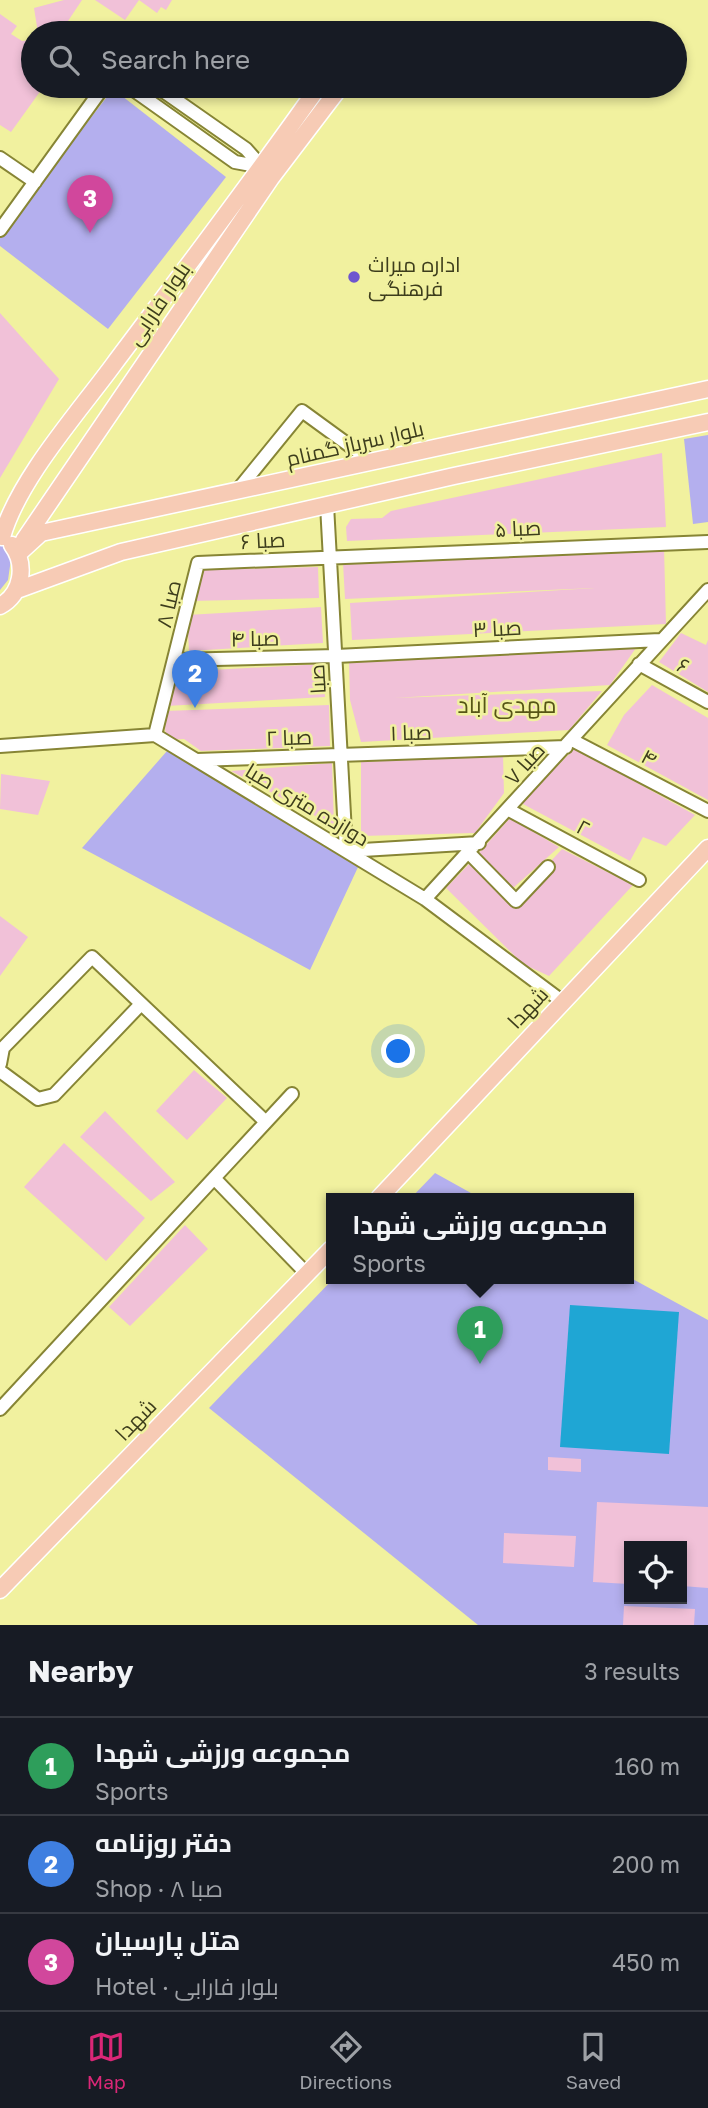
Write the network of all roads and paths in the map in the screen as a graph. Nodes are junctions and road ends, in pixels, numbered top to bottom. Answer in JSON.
{"nodes":[{"id":1,"x":95,"y":98,"type":"edge"},
{"id":2,"x":145,"y":98,"type":"edge"},
{"id":3,"x":173,"y":98,"type":"edge"},
{"id":4,"x":312,"y":98,"type":"edge"},
{"id":5,"x":331,"y":98,"type":"edge"},
{"id":6,"x":0,"y":158,"type":"edge"},
{"id":7,"x":266,"y":173,"type":"junction"},
{"id":8,"x":34,"y":182,"type":"junction"},
{"id":9,"x":0,"y":230,"type":"edge"},
{"id":10,"x":708,"y":388,"type":"edge"},
{"id":11,"x":72,"y":420,"type":"junction"},
{"id":12,"x":708,"y":422,"type":"edge"},
{"id":13,"x":94,"y":435,"type":"junction"},
{"id":14,"x":373,"y":462,"type":"junction"},
{"id":15,"x":237,"y":491,"type":"junction"},
{"id":16,"x":327,"y":505,"type":"junction"},
{"id":17,"x":1,"y":537,"type":"edge"},
{"id":18,"x":708,"y":542,"type":"edge"},
{"id":19,"x":16,"y":551,"type":"junction"},
{"id":20,"x":330,"y":557,"type":"junction"},
{"id":21,"x":198,"y":563,"type":"joint"},
{"id":22,"x":17,"y":590,"type":"junction"},
{"id":23,"x":707,"y":593,"type":"edge"},
{"id":24,"x":0,"y":606,"type":"edge"},
{"id":25,"x":660,"y":640,"type":"junction"},
{"id":26,"x":336,"y":656,"type":"junction"},
{"id":27,"x":176,"y":660,"type":"junction"},
{"id":28,"x":639,"y":664,"type":"junction"},
{"id":29,"x":708,"y":702,"type":"edge"},
{"id":30,"x":155,"y":735,"type":"junction"},
{"id":31,"x":569,"y":743,"type":"junction"},
{"id":32,"x":0,"y":746,"type":"edge"},
{"id":33,"x":341,"y":755,"type":"junction"},
{"id":34,"x":196,"y":760,"type":"junction"},
{"id":35,"x":509,"y":810,"type":"junction"},
{"id":36,"x":708,"y":811,"type":"edge"},
{"id":37,"x":479,"y":843,"type":"junction"},
{"id":38,"x":708,"y":848,"type":"edge"},
{"id":39,"x":346,"y":850,"type":"junction"},
{"id":40,"x":469,"y":853,"type":"junction"},
{"id":41,"x":548,"y":867,"type":"dead end"},
{"id":42,"x":639,"y":880,"type":"dead end"},
{"id":43,"x":425,"y":900,"type":"junction"},
{"id":44,"x":563,"y":1002,"type":"junction"},
{"id":45,"x":141,"y":1004,"type":"junction"},
{"id":46,"x":0,"y":1064,"type":"edge"},
{"id":47,"x":0,"y":1071,"type":"edge"},
{"id":48,"x":292,"y":1094,"type":"dead end"},
{"id":49,"x":266,"y":1122,"type":"junction"},
{"id":50,"x":214,"y":1178,"type":"junction"},
{"id":51,"x":384,"y":1193,"type":"edge"},
{"id":52,"x":326,"y":1254,"type":"edge"},
{"id":53,"x":307,"y":1274,"type":"junction"},
{"id":54,"x":0,"y":1409,"type":"edge"},
{"id":55,"x":0,"y":1590,"type":"edge"}],
"edges":[{"from":1,"to":8,"type":"street"},
{"from":2,"to":7,"type":"street"},
{"from":3,"to":7,"type":"street"},
{"from":4,"to":7,"type":"main road","name":"بلوار فارابی"},
{"from":5,"to":7,"type":"main road","name":"بلوار فارابی"},
{"from":6,"to":8,"type":"street"},
{"from":7,"to":11,"type":"main road","name":"بلوار فارابی"},
{"from":7,"to":13,"type":"main road","name":"بلوار فارابی"},
{"from":8,"to":9,"type":"street"},
{"from":10,"to":14,"type":"main road","name":"بلوار سرباز گمنام"},
{"from":11,"to":13,"type":"main road"},
{"from":11,"to":17,"type":"main road","name":"بلوار فارابی"},
{"from":12,"to":16,"type":"main road"},
{"from":13,"to":19,"type":"main road","name":"بلوار فارابی"},
{"from":14,"to":15,"type":"main road","name":"بلوار سرباز گمنام"},
{"from":14,"to":15,"type":"street"},
{"from":15,"to":19,"type":"main road","name":"بلوار سرباز گمنام"},
{"from":16,"to":20,"type":"street","name":"صبا"},
{"from":16,"to":22,"type":"main road"},
{"from":17,"to":19,"type":"main road"},
{"from":18,"to":20,"type":"street","name":"صبا ۵"},
{"from":19,"to":22,"type":"main road"},
{"from":20,"to":21,"type":"street","name":"صبا ۶"},
{"from":20,"to":26,"type":"street","name":"صبا"},
{"from":21,"to":27,"type":"street","name":"صبا ۸"},
{"from":22,"to":24,"type":"main road"},
{"from":23,"to":25,"type":"street","name":"صبا ۷"},
{"from":25,"to":26,"type":"street","name":"صبا ۳"},
{"from":25,"to":28,"type":"street","name":"صبا ۷"},
{"from":26,"to":27,"type":"street","name":"صبا ۴"},
{"from":26,"to":33,"type":"street","name":"صبا"},
{"from":27,"to":30,"type":"street","name":"صبا ۸"},
{"from":28,"to":29,"type":"street","name":"۶"},
{"from":28,"to":31,"type":"street","name":"صبا ۷"},
{"from":30,"to":32,"type":"street"},
{"from":30,"to":34,"type":"street","name":"دوازده متری صبا"},
{"from":31,"to":33,"type":"street","name":"صبا ۱"},
{"from":31,"to":35,"type":"street","name":"صبا ۷"},
{"from":31,"to":36,"type":"street","name":"۴"},
{"from":33,"to":34,"type":"street","name":"صبا ۲"},
{"from":33,"to":39,"type":"street","name":"صبا"},
{"from":34,"to":39,"type":"street","name":"دوازده متری صبا"},
{"from":35,"to":37,"type":"street","name":"صبا ۷"},
{"from":35,"to":42,"type":"street","name":"۲"},
{"from":37,"to":39,"type":"street"},
{"from":37,"to":40,"type":"street","name":"صبا ۷"},
{"from":38,"to":44,"type":"main road","name":"شهدا"},
{"from":39,"to":43,"type":"street","name":"دوازده متری صبا"},
{"from":40,"to":41,"type":"street"},
{"from":40,"to":43,"type":"street","name":"صبا ۷"},
{"from":43,"to":44,"type":"street","name":"دوازده متری صبا"},
{"from":44,"to":51,"type":"main road","name":"شهدا"},
{"from":45,"to":46,"type":"street"},
{"from":45,"to":47,"type":"street"},
{"from":45,"to":49,"type":"street"},
{"from":48,"to":49,"type":"street"},
{"from":49,"to":50,"type":"street"},
{"from":50,"to":53,"type":"street"},
{"from":50,"to":54,"type":"street"},
{"from":52,"to":53,"type":"main road","name":"شهدا"},
{"from":53,"to":55,"type":"main road","name":"شهدا"}]}
